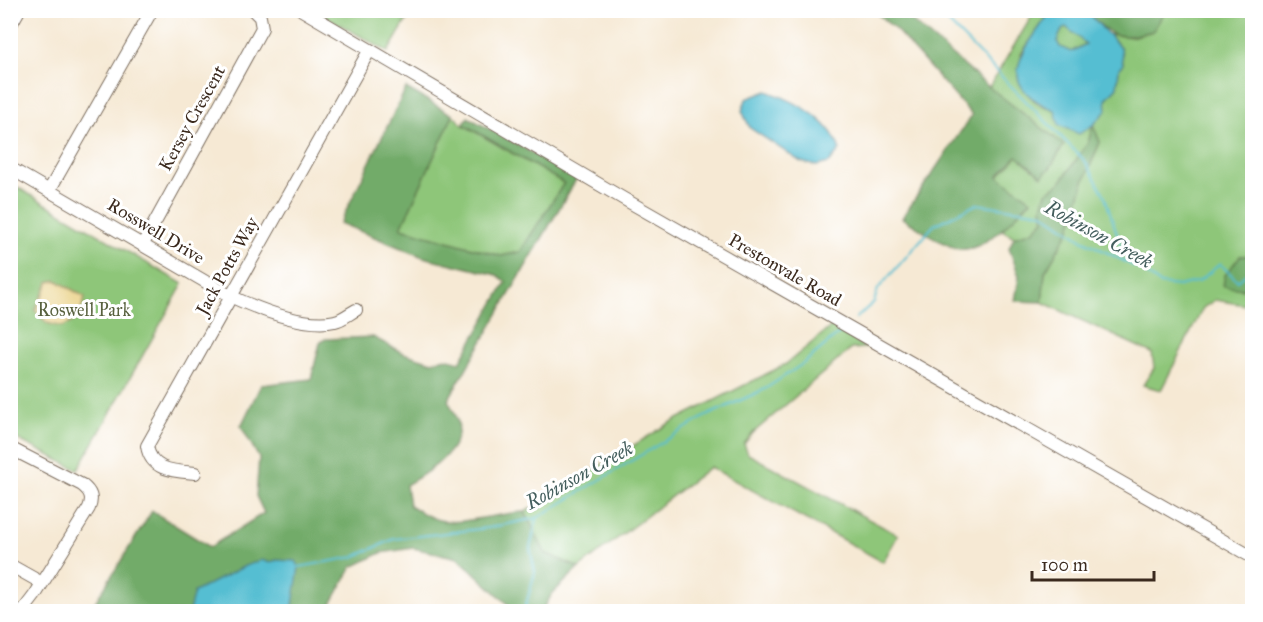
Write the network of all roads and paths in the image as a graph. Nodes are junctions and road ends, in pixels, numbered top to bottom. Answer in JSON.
{"nodes":[{"id":1,"x":19,"y":10,"type":"edge"},
{"id":2,"x":152,"y":10,"type":"edge"},
{"id":3,"x":253,"y":10,"type":"edge"},
{"id":4,"x":302,"y":10,"type":"edge"},
{"id":5,"x":10,"y":26,"type":"edge"},
{"id":6,"x":369,"y":51,"type":"junction"},
{"id":7,"x":10,"y":168,"type":"edge"},
{"id":8,"x":50,"y":189,"type":"junction"},
{"id":9,"x":143,"y":244,"type":"junction"},
{"id":10,"x":230,"y":296,"type":"junction"},
{"id":11,"x":356,"y":310,"type":"dead end"},
{"id":12,"x":10,"y":448,"type":"edge"},
{"id":13,"x":195,"y":473,"type":"dead end"},
{"id":14,"x":1252,"y":557,"type":"edge"},
{"id":15,"x":10,"y":565,"type":"edge"},
{"id":16,"x":42,"y":583,"type":"junction"},
{"id":17,"x":22,"y":612,"type":"edge"}],
"edges":[{"from":1,"to":5,"type":"street"},
{"from":2,"to":8,"type":"street"},
{"from":3,"to":9,"type":"street","name":"Kersey Crescent"},
{"from":4,"to":6,"type":"street","name":"Prestonvale Road"},
{"from":6,"to":10,"type":"street","name":"Jack Potts Way"},
{"from":6,"to":14,"type":"street","name":"Prestonvale Road"},
{"from":7,"to":8,"type":"street","name":"Rosswell Drive"},
{"from":8,"to":9,"type":"street","name":"Rosswell Drive"},
{"from":9,"to":10,"type":"street","name":"Rosswell Drive"},
{"from":10,"to":11,"type":"street","name":"Rosswell Drive"},
{"from":10,"to":13,"type":"street","name":"Jack Potts Way"},
{"from":12,"to":16,"type":"street"},
{"from":15,"to":16,"type":"street"},
{"from":16,"to":17,"type":"street"}]}
